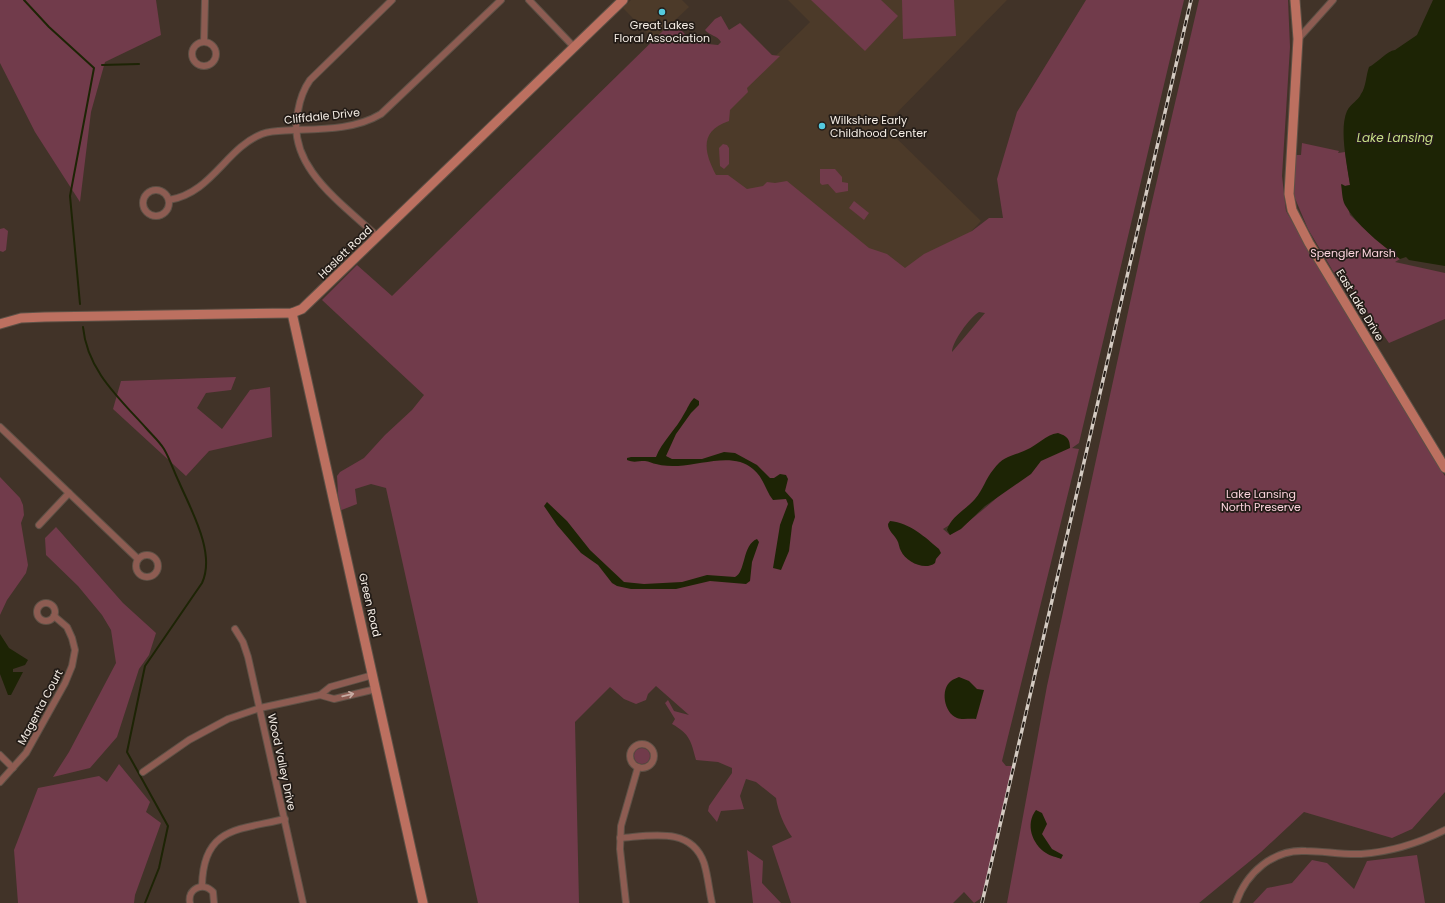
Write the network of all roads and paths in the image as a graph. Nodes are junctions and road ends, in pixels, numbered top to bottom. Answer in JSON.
{"nodes":[{"id":1,"x":205,"y":0,"type":"edge"},
{"id":2,"x":392,"y":0,"type":"edge"},
{"id":3,"x":501,"y":0,"type":"edge"},
{"id":4,"x":529,"y":0,"type":"edge"},
{"id":5,"x":623,"y":0,"type":"edge"},
{"id":6,"x":1295,"y":0,"type":"edge"},
{"id":7,"x":1333,"y":0,"type":"edge"},
{"id":8,"x":1298,"y":39,"type":"junction"},
{"id":9,"x":204,"y":42,"type":"junction"},
{"id":10,"x":574,"y":47,"type":"junction"},
{"id":11,"x":296,"y":130,"type":"junction"},
{"id":12,"x":169,"y":200,"type":"junction"},
{"id":13,"x":378,"y":237,"type":"junction"},
{"id":14,"x":292,"y":313,"type":"junction"},
{"id":15,"x":1,"y":322,"type":"edge"},
{"id":16,"x":0,"y":427,"type":"edge"},
{"id":17,"x":1445,"y":468,"type":"edge"},
{"id":18,"x":69,"y":493,"type":"junction"},
{"id":19,"x":39,"y":524,"type":"dead end"},
{"id":20,"x":138,"y":559,"type":"dead end"},
{"id":21,"x":54,"y":616,"type":"dead end"},
{"id":22,"x":235,"y":629,"type":"dead end"},
{"id":23,"x":373,"y":675,"type":"junction"},
{"id":24,"x":376,"y":688,"type":"junction"},
{"id":25,"x":320,"y":695,"type":"junction"},
{"id":26,"x":260,"y":708,"type":"junction"},
{"id":27,"x":0,"y":755,"type":"edge"},
{"id":28,"x":638,"y":767,"type":"junction"},
{"id":29,"x":13,"y":768,"type":"junction"},
{"id":30,"x":142,"y":772,"type":"dead end"},
{"id":31,"x":0,"y":782,"type":"edge"},
{"id":32,"x":285,"y":819,"type":"junction"},
{"id":33,"x":1445,"y":830,"type":"edge"},
{"id":34,"x":620,"y":838,"type":"junction"},
{"id":35,"x":202,"y":886,"type":"junction"},
{"id":36,"x":190,"y":903,"type":"edge"},
{"id":37,"x":214,"y":903,"type":"edge"},
{"id":38,"x":303,"y":903,"type":"edge"},
{"id":39,"x":423,"y":903,"type":"edge"},
{"id":40,"x":626,"y":903,"type":"edge"},
{"id":41,"x":712,"y":903,"type":"edge"},
{"id":42,"x":1236,"y":903,"type":"edge"}],
"edges":[{"from":1,"to":9,"type":"street"},
{"from":2,"to":11,"type":"street"},
{"from":3,"to":11,"type":"street","name":"Cliffdale Drive"},
{"from":4,"to":10,"type":"street"},
{"from":5,"to":10,"type":"street","name":"Haslett Road"},
{"from":6,"to":8,"type":"street","name":"East Lake Drive"},
{"from":7,"to":8,"type":"street"},
{"from":8,"to":17,"type":"street","name":"East Lake Drive"},
{"from":9,"to":9,"type":"street"},
{"from":10,"to":13,"type":"street","name":"Haslett Road"},
{"from":11,"to":12,"type":"street","name":"Cliffdale Drive"},
{"from":11,"to":13,"type":"street"},
{"from":12,"to":12,"type":"street"},
{"from":13,"to":14,"type":"street","name":"Haslett Road"},
{"from":14,"to":15,"type":"street","name":"Haslett Road"},
{"from":14,"to":23,"type":"street","name":"Green Road"},
{"from":16,"to":18,"type":"street"},
{"from":18,"to":19,"type":"street"},
{"from":18,"to":20,"type":"street"},
{"from":21,"to":29,"type":"street","name":"Magenta Court"},
{"from":22,"to":26,"type":"street","name":"Wood Valley Drive"},
{"from":23,"to":24,"type":"street","name":"Green Road"},
{"from":23,"to":25,"type":"street"},
{"from":25,"to":24,"type":"street","one_way":true},
{"from":24,"to":39,"type":"street","name":"Green Road"},
{"from":25,"to":26,"type":"street"},
{"from":26,"to":30,"type":"street"},
{"from":26,"to":32,"type":"street","name":"Wood Valley Drive"},
{"from":27,"to":29,"type":"street"},
{"from":28,"to":28,"type":"street"},
{"from":28,"to":34,"type":"street"},
{"from":29,"to":31,"type":"street","name":"Magenta Court"},
{"from":32,"to":35,"type":"street"},
{"from":32,"to":38,"type":"street","name":"Wood Valley Drive"},
{"from":33,"to":42,"type":"street"},
{"from":34,"to":40,"type":"street"},
{"from":34,"to":41,"type":"street"},
{"from":35,"to":36,"type":"street"},
{"from":35,"to":37,"type":"street"}]}
